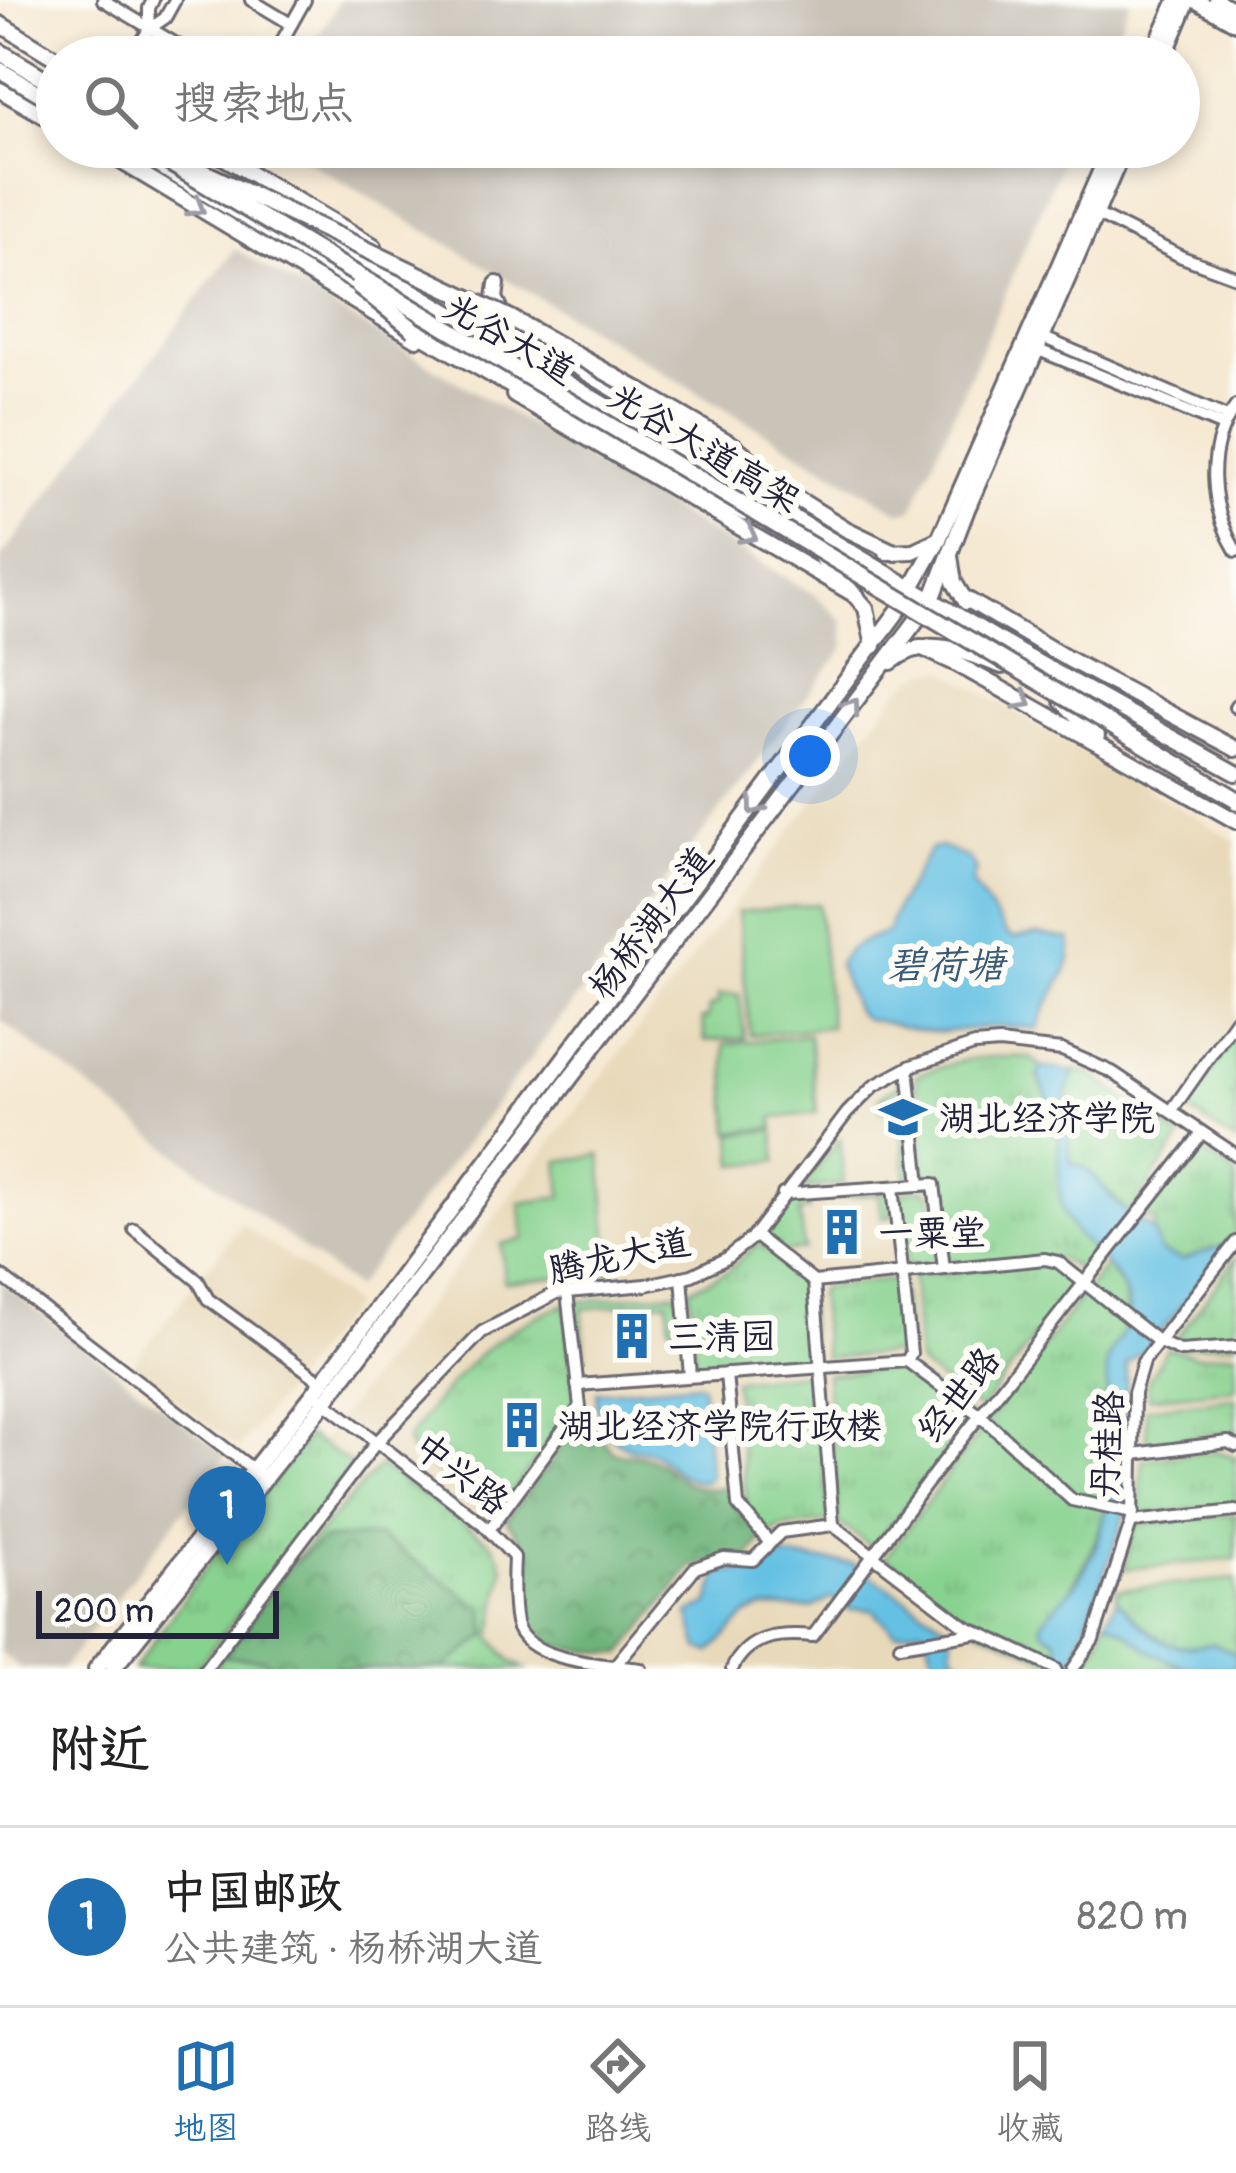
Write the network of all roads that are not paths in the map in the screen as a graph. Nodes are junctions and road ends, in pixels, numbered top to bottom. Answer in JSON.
{"nodes":[{"id":1,"x":103,"y":0,"type":"edge"},
{"id":2,"x":153,"y":0,"type":"edge"},
{"id":3,"x":175,"y":0,"type":"edge"},
{"id":4,"x":250,"y":0,"type":"edge"},
{"id":5,"x":305,"y":0,"type":"edge"},
{"id":6,"x":1177,"y":0,"type":"edge"},
{"id":7,"x":1192,"y":0,"type":"edge"},
{"id":8,"x":1216,"y":0,"type":"edge"},
{"id":9,"x":1236,"y":12,"type":"edge"},
{"id":10,"x":1236,"y":23,"type":"edge"},
{"id":11,"x":0,"y":24,"type":"edge"},
{"id":12,"x":291,"y":24,"type":"junction"},
{"id":13,"x":149,"y":29,"type":"junction"},
{"id":14,"x":145,"y":36,"type":"edge"},
{"id":15,"x":161,"y":36,"type":"edge"},
{"id":16,"x":284,"y":36,"type":"edge"},
{"id":17,"x":1161,"y":36,"type":"edge"},
{"id":18,"x":1174,"y":36,"type":"edge"},
{"id":19,"x":36,"y":45,"type":"edge"},
{"id":20,"x":0,"y":48,"type":"edge"},
{"id":21,"x":0,"y":66,"type":"edge"},
{"id":22,"x":36,"y":69,"type":"edge"},
{"id":23,"x":36,"y":87,"type":"edge"},
{"id":24,"x":0,"y":90,"type":"edge"},
{"id":25,"x":36,"y":111,"type":"edge"},
{"id":26,"x":132,"y":168,"type":"edge"},
{"id":27,"x":173,"y":168,"type":"edge"},
{"id":28,"x":177,"y":168,"type":"edge"},
{"id":29,"x":181,"y":168,"type":"edge"},
{"id":30,"x":181,"y":168,"type":"edge"},
{"id":31,"x":205,"y":168,"type":"edge"},
{"id":32,"x":242,"y":168,"type":"edge"},
{"id":33,"x":1104,"y":168,"type":"edge"},
{"id":34,"x":1113,"y":168,"type":"edge"},
{"id":35,"x":184,"y":171,"type":"junction"},
{"id":36,"x":1090,"y":210,"type":"junction"},
{"id":37,"x":300,"y":224,"type":"junction"},
{"id":38,"x":285,"y":242,"type":"junction"},
{"id":39,"x":315,"y":242,"type":"junction"},
{"id":40,"x":1236,"y":277,"type":"edge"},
{"id":41,"x":428,"y":278,"type":"junction"},
{"id":42,"x":455,"y":294,"type":"junction"},
{"id":43,"x":515,"y":330,"type":"junction"},
{"id":44,"x":1039,"y":343,"type":"junction"},
{"id":45,"x":1236,"y":406,"type":"edge"},
{"id":46,"x":1225,"y":422,"type":"junction"},
{"id":47,"x":710,"y":446,"type":"junction"},
{"id":48,"x":793,"y":496,"type":"junction"},
{"id":49,"x":777,"y":507,"type":"junction"},
{"id":50,"x":758,"y":519,"type":"junction"},
{"id":51,"x":834,"y":541,"type":"junction"},
{"id":52,"x":946,"y":541,"type":"junction"},
{"id":53,"x":812,"y":550,"type":"junction"},
{"id":54,"x":1236,"y":551,"type":"edge"},
{"id":55,"x":896,"y":553,"type":"junction"},
{"id":56,"x":914,"y":589,"type":"junction"},
{"id":57,"x":857,"y":596,"type":"junction"},
{"id":58,"x":963,"y":597,"type":"junction"},
{"id":59,"x":932,"y":600,"type":"junction"},
{"id":60,"x":902,"y":607,"type":"junction"},
{"id":61,"x":920,"y":617,"type":"junction"},
{"id":62,"x":874,"y":646,"type":"junction"},
{"id":63,"x":920,"y":647,"type":"junction"},
{"id":64,"x":1017,"y":651,"type":"junction"},
{"id":65,"x":1002,"y":666,"type":"junction"},
{"id":66,"x":877,"y":673,"type":"junction"},
{"id":67,"x":1062,"y":701,"type":"junction"},
{"id":68,"x":1126,"y":712,"type":"junction"},
{"id":69,"x":1235,"y":749,"type":"edge"},
{"id":70,"x":1120,"y":755,"type":"junction"},
{"id":71,"x":1236,"y":773,"type":"edge"},
{"id":72,"x":1236,"y":794,"type":"edge"},
{"id":73,"x":1236,"y":820,"type":"edge"},
{"id":74,"x":1236,"y":1019,"type":"edge"},
{"id":75,"x":908,"y":1068,"type":"junction"},
{"id":76,"x":1172,"y":1110,"type":"junction"},
{"id":77,"x":1202,"y":1132,"type":"junction"},
{"id":78,"x":1236,"y":1155,"type":"edge"},
{"id":79,"x":920,"y":1185,"type":"junction"},
{"id":80,"x":893,"y":1187,"type":"junction"},
{"id":81,"x":783,"y":1194,"type":"junction"},
{"id":82,"x":134,"y":1229,"type":"dead end"},
{"id":83,"x":754,"y":1235,"type":"junction"},
{"id":84,"x":1236,"y":1242,"type":"edge"},
{"id":85,"x":944,"y":1269,"type":"junction"},
{"id":86,"x":0,"y":1274,"type":"edge"},
{"id":87,"x":902,"y":1274,"type":"junction"},
{"id":88,"x":682,"y":1277,"type":"junction"},
{"id":89,"x":1084,"y":1281,"type":"junction"},
{"id":90,"x":814,"y":1282,"type":"junction"},
{"id":91,"x":567,"y":1292,"type":"junction"},
{"id":92,"x":1157,"y":1341,"type":"junction"},
{"id":93,"x":1236,"y":1347,"type":"edge"},
{"id":94,"x":908,"y":1361,"type":"junction"},
{"id":95,"x":821,"y":1366,"type":"junction"},
{"id":96,"x":726,"y":1373,"type":"junction"},
{"id":97,"x":690,"y":1376,"type":"junction"},
{"id":98,"x":578,"y":1385,"type":"junction"},
{"id":99,"x":320,"y":1392,"type":"junction"},
{"id":100,"x":980,"y":1416,"type":"junction"},
{"id":101,"x":376,"y":1444,"type":"junction"},
{"id":102,"x":1236,"y":1446,"type":"edge"},
{"id":103,"x":1135,"y":1454,"type":"junction"},
{"id":104,"x":258,"y":1473,"type":"junction"},
{"id":105,"x":1236,"y":1511,"type":"edge"},
{"id":106,"x":1131,"y":1516,"type":"junction"},
{"id":107,"x":833,"y":1525,"type":"junction"},
{"id":108,"x":489,"y":1530,"type":"junction"},
{"id":109,"x":770,"y":1543,"type":"junction"},
{"id":110,"x":869,"y":1562,"type":"junction"},
{"id":111,"x":975,"y":1633,"type":"junction"},
{"id":112,"x":900,"y":1645,"type":"dead end"},
{"id":113,"x":613,"y":1667,"type":"edge"},
{"id":114,"x":1053,"y":1667,"type":"edge"},
{"id":115,"x":96,"y":1669,"type":"edge"},
{"id":116,"x":113,"y":1669,"type":"edge"},
{"id":117,"x":206,"y":1669,"type":"edge"},
{"id":118,"x":641,"y":1669,"type":"edge"},
{"id":119,"x":732,"y":1669,"type":"edge"},
{"id":120,"x":1073,"y":1669,"type":"edge"}],
"edges":[{"from":1,"to":13,"type":"street"},
{"from":2,"to":13,"type":"street"},
{"from":3,"to":13,"type":"street"},
{"from":4,"to":12,"type":"street"},
{"from":5,"to":12,"type":"street"},
{"from":6,"to":17,"type":"main road"},
{"from":7,"to":10,"type":"main road"},
{"from":7,"to":18,"type":"main road"},
{"from":8,"to":9,"type":"main road"},
{"from":11,"to":19,"type":"main road"},
{"from":12,"to":16,"type":"street"},
{"from":13,"to":14,"type":"street"},
{"from":13,"to":15,"type":"street"},
{"from":20,"to":22,"type":"highway"},
{"from":21,"to":23,"type":"highway"},
{"from":24,"to":25,"type":"main road"},
{"from":26,"to":57,"type":"main road","one_way":true},
{"from":27,"to":35,"type":"main road"},
{"from":28,"to":35,"type":"main road","name":"光谷大道"},
{"from":29,"to":35,"type":"highway","name":"光谷大道高架","bridge":true},
{"from":30,"to":39,"type":"highway","name":"光谷大道高架","bridge":true},
{"from":31,"to":37,"type":"main road","name":"光谷大道"},
{"from":32,"to":41,"type":"main road"},
{"from":33,"to":36,"type":"main road","name":"杨桥湖大道"},
{"from":34,"to":36,"type":"main road","name":"杨桥湖大道"},
{"from":35,"to":38,"type":"main road","name":"光谷大道"},
{"from":35,"to":48,"type":"highway","bridge":true},
{"from":35,"to":72,"type":"highway","name":"光谷大道高架","bridge":true},
{"from":36,"to":40,"type":"street"},
{"from":36,"to":44,"type":"main road","name":"杨桥湖大道"},
{"from":36,"to":52,"type":"main road","name":"杨桥湖大道"},
{"from":37,"to":38,"type":"main road"},
{"from":37,"to":39,"type":"main road","name":"光谷大道"},
{"from":38,"to":50,"type":"main road","name":"光谷大道"},
{"from":39,"to":41,"type":"main road"},
{"from":39,"to":49,"type":"main road","name":"光谷大道"},
{"from":39,"to":50,"type":"highway","bridge":true},
{"from":39,"to":72,"type":"highway","name":"光谷大道高架","bridge":true},
{"from":41,"to":42,"type":"main road"},
{"from":42,"to":43,"type":"main road"},
{"from":42,"to":43,"type":"main road"},
{"from":43,"to":47,"type":"main road"},
{"from":44,"to":46,"type":"street"},
{"from":44,"to":52,"type":"main road","name":"杨桥湖大道"},
{"from":45,"to":46,"type":"street"},
{"from":46,"to":54,"type":"street"},
{"from":47,"to":48,"type":"main road"},
{"from":47,"to":49,"type":"main road"},
{"from":48,"to":55,"type":"main road"},
{"from":49,"to":51,"type":"main road","name":"光谷大道"},
{"from":50,"to":53,"type":"main road","name":"光谷大道"},
{"from":51,"to":55,"type":"main road"},
{"from":51,"to":56,"type":"main road","name":"光谷大道"},
{"from":52,"to":55,"type":"main road"},
{"from":52,"to":56,"type":"main road","name":"杨桥湖大道"},
{"from":52,"to":58,"type":"main road"},
{"from":52,"to":59,"type":"main road","name":"杨桥湖大道"},
{"from":53,"to":57,"type":"main road"},
{"from":53,"to":60,"type":"main road","name":"光谷大道"},
{"from":56,"to":59,"type":"main road","name":"光谷大道"},
{"from":56,"to":60,"type":"main road","name":"杨桥湖大道"},
{"from":57,"to":62,"type":"main road"},
{"from":58,"to":64,"type":"main road"},
{"from":58,"to":69,"type":"main road"},
{"from":59,"to":61,"type":"main road","name":"杨桥湖大道"},
{"from":59,"to":64,"type":"main road","name":"光谷大道"},
{"from":60,"to":61,"type":"main road","name":"光谷大道"},
{"from":60,"to":62,"type":"main road","name":"杨桥湖大道"},
{"from":61,"to":65,"type":"main road","name":"光谷大道"},
{"from":61,"to":66,"type":"main road","name":"杨桥湖大道"},
{"from":62,"to":99,"type":"main road","name":"杨桥湖大道","one_way":true},
{"from":63,"to":65,"type":"main road"},
{"from":63,"to":66,"type":"main road"},
{"from":63,"to":70,"type":"main road","one_way":true},
{"from":64,"to":68,"type":"main road","name":"光谷大道"},
{"from":65,"to":67,"type":"main road","name":"光谷大道"},
{"from":99,"to":66,"type":"main road","name":"杨桥湖大道","one_way":true},
{"from":67,"to":70,"type":"main road"},
{"from":67,"to":72,"type":"main road","name":"光谷大道"},
{"from":68,"to":69,"type":"main road"},
{"from":68,"to":71,"type":"main road","name":"光谷大道"},
{"from":70,"to":73,"type":"main road"},
{"from":74,"to":76,"type":"street"},
{"from":75,"to":76,"type":"street","name":"腾龙大道"},
{"from":75,"to":79,"type":"street"},
{"from":75,"to":81,"type":"street","name":"腾龙大道"},
{"from":76,"to":77,"type":"street","name":"腾龙大道"},
{"from":77,"to":78,"type":"street","name":"腾龙大道"},
{"from":77,"to":89,"type":"street","name":"经世路"},
{"from":79,"to":80,"type":"street"},
{"from":79,"to":85,"type":"street"},
{"from":80,"to":81,"type":"street"},
{"from":80,"to":87,"type":"street"},
{"from":81,"to":83,"type":"street","name":"腾龙大道"},
{"from":82,"to":99,"type":"street","name":"中兴路"},
{"from":83,"to":88,"type":"street","name":"腾龙大道"},
{"from":83,"to":90,"type":"street"},
{"from":84,"to":92,"type":"street","name":"丹桂路"},
{"from":85,"to":87,"type":"street"},
{"from":85,"to":89,"type":"street"},
{"from":86,"to":104,"type":"street"},
{"from":87,"to":90,"type":"street"},
{"from":87,"to":94,"type":"street"},
{"from":88,"to":91,"type":"street","name":"腾龙大道"},
{"from":88,"to":97,"type":"street"},
{"from":89,"to":92,"type":"street"},
{"from":89,"to":100,"type":"street","name":"经世路"},
{"from":90,"to":95,"type":"street"},
{"from":91,"to":98,"type":"street"},
{"from":91,"to":101,"type":"street","name":"腾龙大道"},
{"from":92,"to":93,"type":"street"},
{"from":92,"to":103,"type":"street","name":"丹桂路"},
{"from":94,"to":95,"type":"street"},
{"from":94,"to":100,"type":"street"},
{"from":95,"to":96,"type":"street"},
{"from":95,"to":107,"type":"street"},
{"from":96,"to":97,"type":"street"},
{"from":96,"to":109,"type":"street"},
{"from":97,"to":98,"type":"street"},
{"from":98,"to":108,"type":"street"},
{"from":99,"to":101,"type":"street","name":"中兴路"},
{"from":99,"to":104,"type":"main road","name":"杨桥湖大道"},
{"from":100,"to":106,"type":"street"},
{"from":100,"to":110,"type":"street","name":"经世路"},
{"from":101,"to":108,"type":"street","name":"中兴路"},
{"from":101,"to":117,"type":"street","name":"腾龙大道"},
{"from":102,"to":103,"type":"street"},
{"from":103,"to":106,"type":"street","name":"丹桂路"},
{"from":104,"to":115,"type":"main road","name":"杨桥湖大道"},
{"from":104,"to":116,"type":"main road","name":"杨桥湖大道"},
{"from":105,"to":106,"type":"street"},
{"from":106,"to":120,"type":"street","name":"丹桂路"},
{"from":107,"to":109,"type":"street"},
{"from":107,"to":110,"type":"street"},
{"from":108,"to":113,"type":"street","name":"中兴路"},
{"from":109,"to":113,"type":"street"},
{"from":110,"to":111,"type":"street"},
{"from":110,"to":119,"type":"street","name":"经世路"},
{"from":111,"to":112,"type":"street"},
{"from":111,"to":114,"type":"street"},
{"from":113,"to":118,"type":"street","name":"中兴路"}]}
